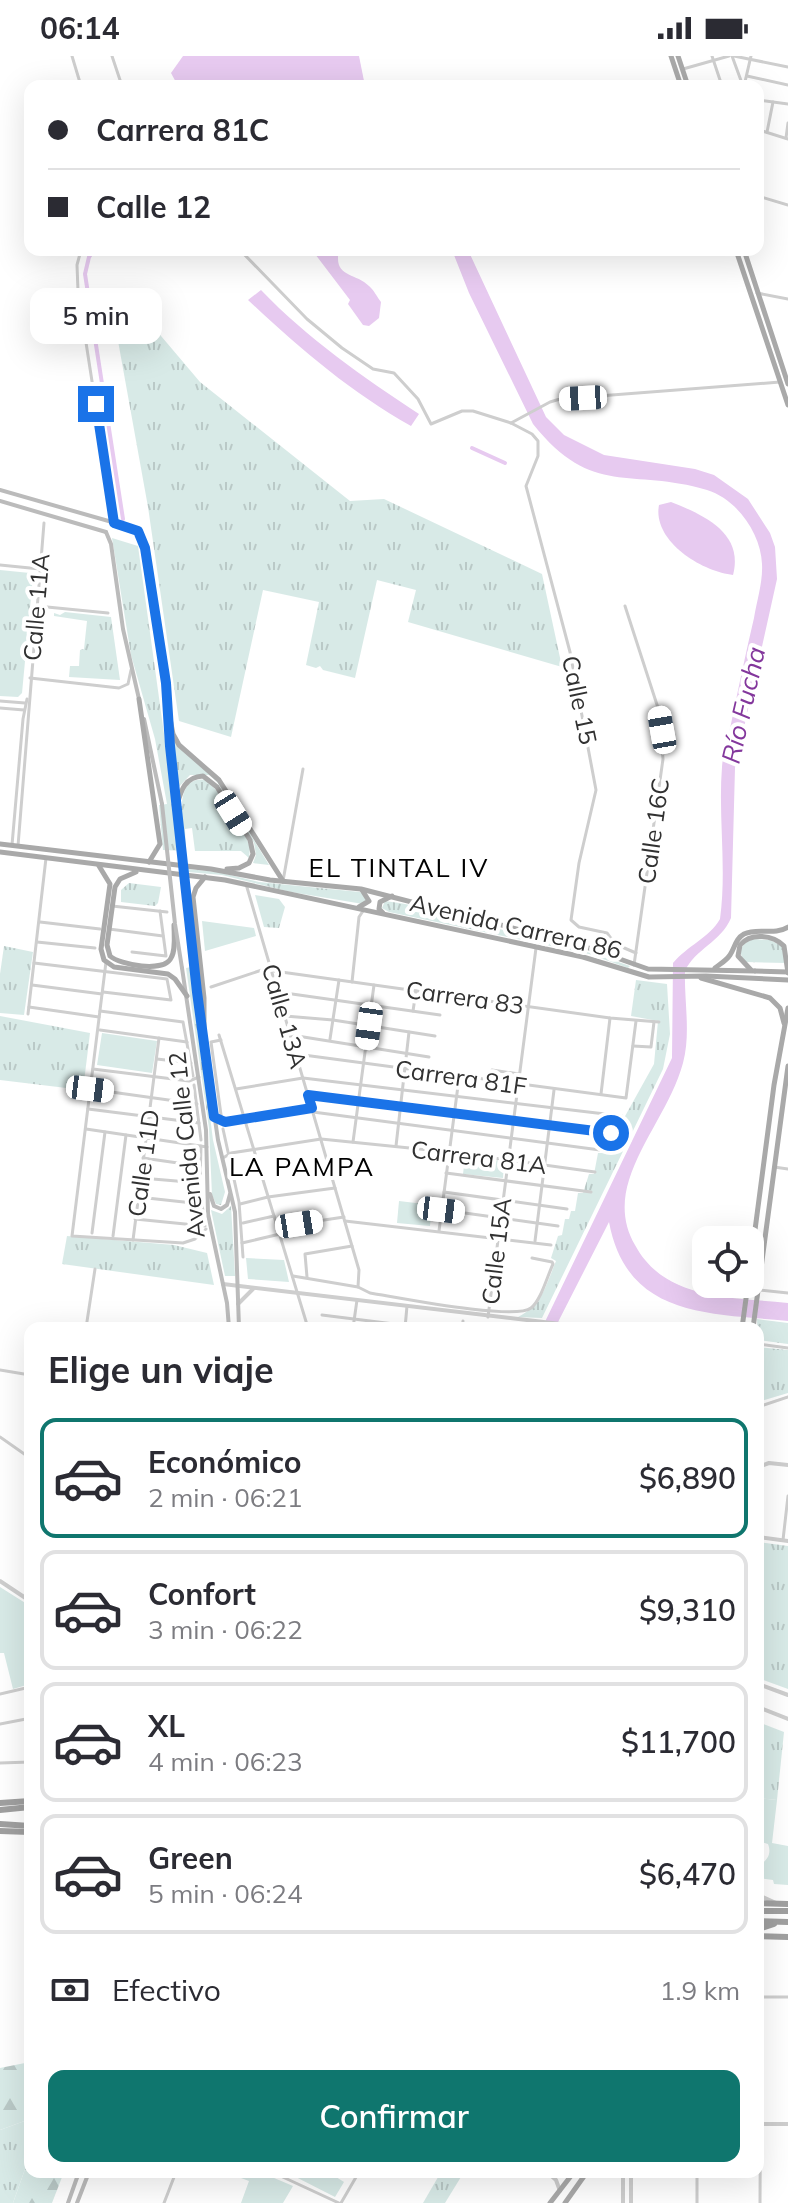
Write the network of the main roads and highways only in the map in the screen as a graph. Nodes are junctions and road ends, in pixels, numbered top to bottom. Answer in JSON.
{"nodes":[{"id":1,"x":671,"y":56,"type":"edge"},
{"id":2,"x":678,"y":56,"type":"edge"},
{"id":3,"x":679,"y":80,"type":"edge"},
{"id":4,"x":686,"y":80,"type":"edge"},
{"id":5,"x":738,"y":256,"type":"edge"},
{"id":6,"x":746,"y":256,"type":"edge"},
{"id":7,"x":788,"y":384,"type":"edge"},
{"id":8,"x":788,"y":405,"type":"edge"},
{"id":9,"x":0,"y":490,"type":"edge"},
{"id":10,"x":0,"y":501,"type":"edge"},
{"id":11,"x":114,"y":523,"type":"junction"},
{"id":12,"x":106,"y":532,"type":"junction"},
{"id":13,"x":139,"y":699,"type":"junction"},
{"id":14,"x":167,"y":703,"type":"junction"},
{"id":15,"x":177,"y":805,"type":"junction"},
{"id":16,"x":0,"y":844,"type":"edge"},
{"id":17,"x":0,"y":852,"type":"edge"},
{"id":18,"x":149,"y":862,"type":"junction"},
{"id":19,"x":99,"y":865,"type":"junction"},
{"id":20,"x":219,"y":870,"type":"junction"},
{"id":21,"x":143,"y":871,"type":"junction"},
{"id":22,"x":205,"y":877,"type":"junction"},
{"id":23,"x":283,"y":881,"type":"junction"},
{"id":24,"x":361,"y":889,"type":"junction"},
{"id":25,"x":393,"y":896,"type":"junction"},
{"id":26,"x":354,"y":908,"type":"junction"},
{"id":27,"x":384,"y":914,"type":"junction"},
{"id":28,"x":175,"y":924,"type":"junction"},
{"id":29,"x":788,"y":927,"type":"edge"},
{"id":30,"x":714,"y":969,"type":"junction"},
{"id":31,"x":754,"y":970,"type":"junction"},
{"id":32,"x":788,"y":972,"type":"edge"},
{"id":33,"x":693,"y":973,"type":"junction"},
{"id":34,"x":666,"y":974,"type":"junction"},
{"id":35,"x":788,"y":980,"type":"edge"},
{"id":36,"x":187,"y":996,"type":"junction"},
{"id":37,"x":788,"y":1008,"type":"edge"},
{"id":38,"x":784,"y":1028,"type":"junction"},
{"id":39,"x":207,"y":1041,"type":"junction"},
{"id":40,"x":788,"y":1066,"type":"edge"},
{"id":41,"x":786,"y":1082,"type":"edge"},
{"id":42,"x":208,"y":1184,"type":"junction"},
{"id":43,"x":231,"y":1190,"type":"junction"},
{"id":44,"x":756,"y":1226,"type":"edge"},
{"id":45,"x":746,"y":1298,"type":"edge"},
{"id":46,"x":228,"y":1322,"type":"edge"},
{"id":47,"x":239,"y":1322,"type":"edge"},
{"id":48,"x":743,"y":1322,"type":"edge"},
{"id":49,"x":754,"y":1322,"type":"edge"},
{"id":50,"x":24,"y":1801,"type":"edge"},
{"id":51,"x":0,"y":1803,"type":"edge"},
{"id":52,"x":24,"y":1808,"type":"edge"},
{"id":53,"x":0,"y":1810,"type":"edge"},
{"id":54,"x":0,"y":1824,"type":"edge"},
{"id":55,"x":24,"y":1828,"type":"edge"},
{"id":56,"x":24,"y":1829,"type":"edge"},
{"id":57,"x":0,"y":1831,"type":"edge"},
{"id":58,"x":764,"y":1903,"type":"edge"},
{"id":59,"x":788,"y":1904,"type":"edge"},
{"id":60,"x":764,"y":1911,"type":"edge"},
{"id":61,"x":788,"y":1911,"type":"edge"},
{"id":62,"x":764,"y":1921,"type":"edge"},
{"id":63,"x":786,"y":1922,"type":"edge"},
{"id":64,"x":764,"y":1928,"type":"edge"},
{"id":65,"x":764,"y":1936,"type":"edge"},
{"id":66,"x":788,"y":1937,"type":"edge"},
{"id":67,"x":77,"y":2178,"type":"edge"},
{"id":68,"x":87,"y":2178,"type":"edge"},
{"id":69,"x":568,"y":2178,"type":"edge"},
{"id":70,"x":583,"y":2178,"type":"edge"},
{"id":71,"x":68,"y":2203,"type":"edge"},
{"id":72,"x":77,"y":2203,"type":"edge"},
{"id":73,"x":550,"y":2203,"type":"edge"},
{"id":74,"x":565,"y":2203,"type":"edge"}],
"edges":[{"from":1,"to":3,"type":"main road"},
{"from":2,"to":4,"type":"main road"},
{"from":5,"to":8,"type":"main road"},
{"from":6,"to":7,"type":"main road"},
{"from":9,"to":11,"type":"main road"},
{"from":10,"to":12,"type":"main road"},
{"from":11,"to":12,"type":"main road"},
{"from":11,"to":14,"type":"main road","name":"Avenida Calle 12"},
{"from":12,"to":13,"type":"main road","name":"Avenida Calle 12"},
{"from":13,"to":18,"type":"main road"},
{"from":13,"to":28,"type":"main road","name":"Avenida Calle 12","bridge":true},
{"from":14,"to":15,"type":"main road","name":"Avenida Calle 12"},
{"from":14,"to":23,"type":"main road"},
{"from":15,"to":20,"type":"main road"},
{"from":15,"to":39,"type":"main road","name":"Avenida Calle 12","bridge":true},
{"from":16,"to":18,"type":"main road","name":"Avenida Carrera 86"},
{"from":17,"to":19,"type":"main road","name":"Avenida Carrera 86"},
{"from":18,"to":20,"type":"main road","name":"Avenida Carrera 86"},
{"from":19,"to":21,"type":"main road","name":"Avenida Carrera 86"},
{"from":19,"to":36,"type":"main road"},
{"from":20,"to":23,"type":"main road","name":"Avenida Carrera 86"},
{"from":21,"to":22,"type":"main road","name":"Avenida Carrera 86"},
{"from":21,"to":28,"type":"main road"},
{"from":22,"to":26,"type":"main road","name":"Avenida Carrera 86"},
{"from":22,"to":39,"type":"main road"},
{"from":23,"to":24,"type":"main road","name":"Avenida Carrera 86"},
{"from":24,"to":25,"type":"main road","name":"Avenida Carrera 86"},
{"from":24,"to":26,"type":"main road"},
{"from":25,"to":27,"type":"main road"},
{"from":25,"to":34,"type":"main road","name":"Avenida Carrera 86"},
{"from":26,"to":27,"type":"main road","name":"Avenida Carrera 86"},
{"from":27,"to":34,"type":"main road","name":"Avenida Carrera 86"},
{"from":28,"to":36,"type":"main road","name":"Avenida Calle 12","bridge":true},
{"from":29,"to":30,"type":"main road"},
{"from":30,"to":31,"type":"main road","name":"Avenida Carrera 86"},
{"from":30,"to":33,"type":"main road","name":"Avenida Carrera 86"},
{"from":31,"to":32,"type":"main road","name":"Avenida Carrera 86","bridge":true},
{"from":31,"to":32,"type":"main road"},
{"from":33,"to":34,"type":"main road","name":"Avenida Carrera 86"},
{"from":33,"to":35,"type":"main road","name":"Avenida Carrera 86"},
{"from":33,"to":38,"type":"main road"},
{"from":36,"to":42,"type":"main road","name":"Avenida Calle 12"},
{"from":37,"to":38,"type":"main road"},
{"from":38,"to":44,"type":"main road"},
{"from":39,"to":43,"type":"main road","name":"Avenida Calle 12"},
{"from":40,"to":41,"type":"main road"},
{"from":41,"to":49,"type":"main road"},
{"from":42,"to":43,"type":"main road"},
{"from":42,"to":46,"type":"main road","name":"Avenida Calle 12"},
{"from":43,"to":47,"type":"main road","name":"Avenida Calle 12"},
{"from":45,"to":48,"type":"main road"},
{"from":50,"to":51,"type":"highway"},
{"from":52,"to":53,"type":"highway"},
{"from":54,"to":55,"type":"highway"},
{"from":56,"to":57,"type":"highway"},
{"from":58,"to":59,"type":"highway"},
{"from":60,"to":61,"type":"highway"},
{"from":62,"to":63,"type":"highway"},
{"from":63,"to":64,"type":"highway"},
{"from":65,"to":66,"type":"highway"},
{"from":67,"to":71,"type":"main road"},
{"from":68,"to":72,"type":"main road"},
{"from":69,"to":73,"type":"main road"},
{"from":70,"to":74,"type":"main road"}]}
